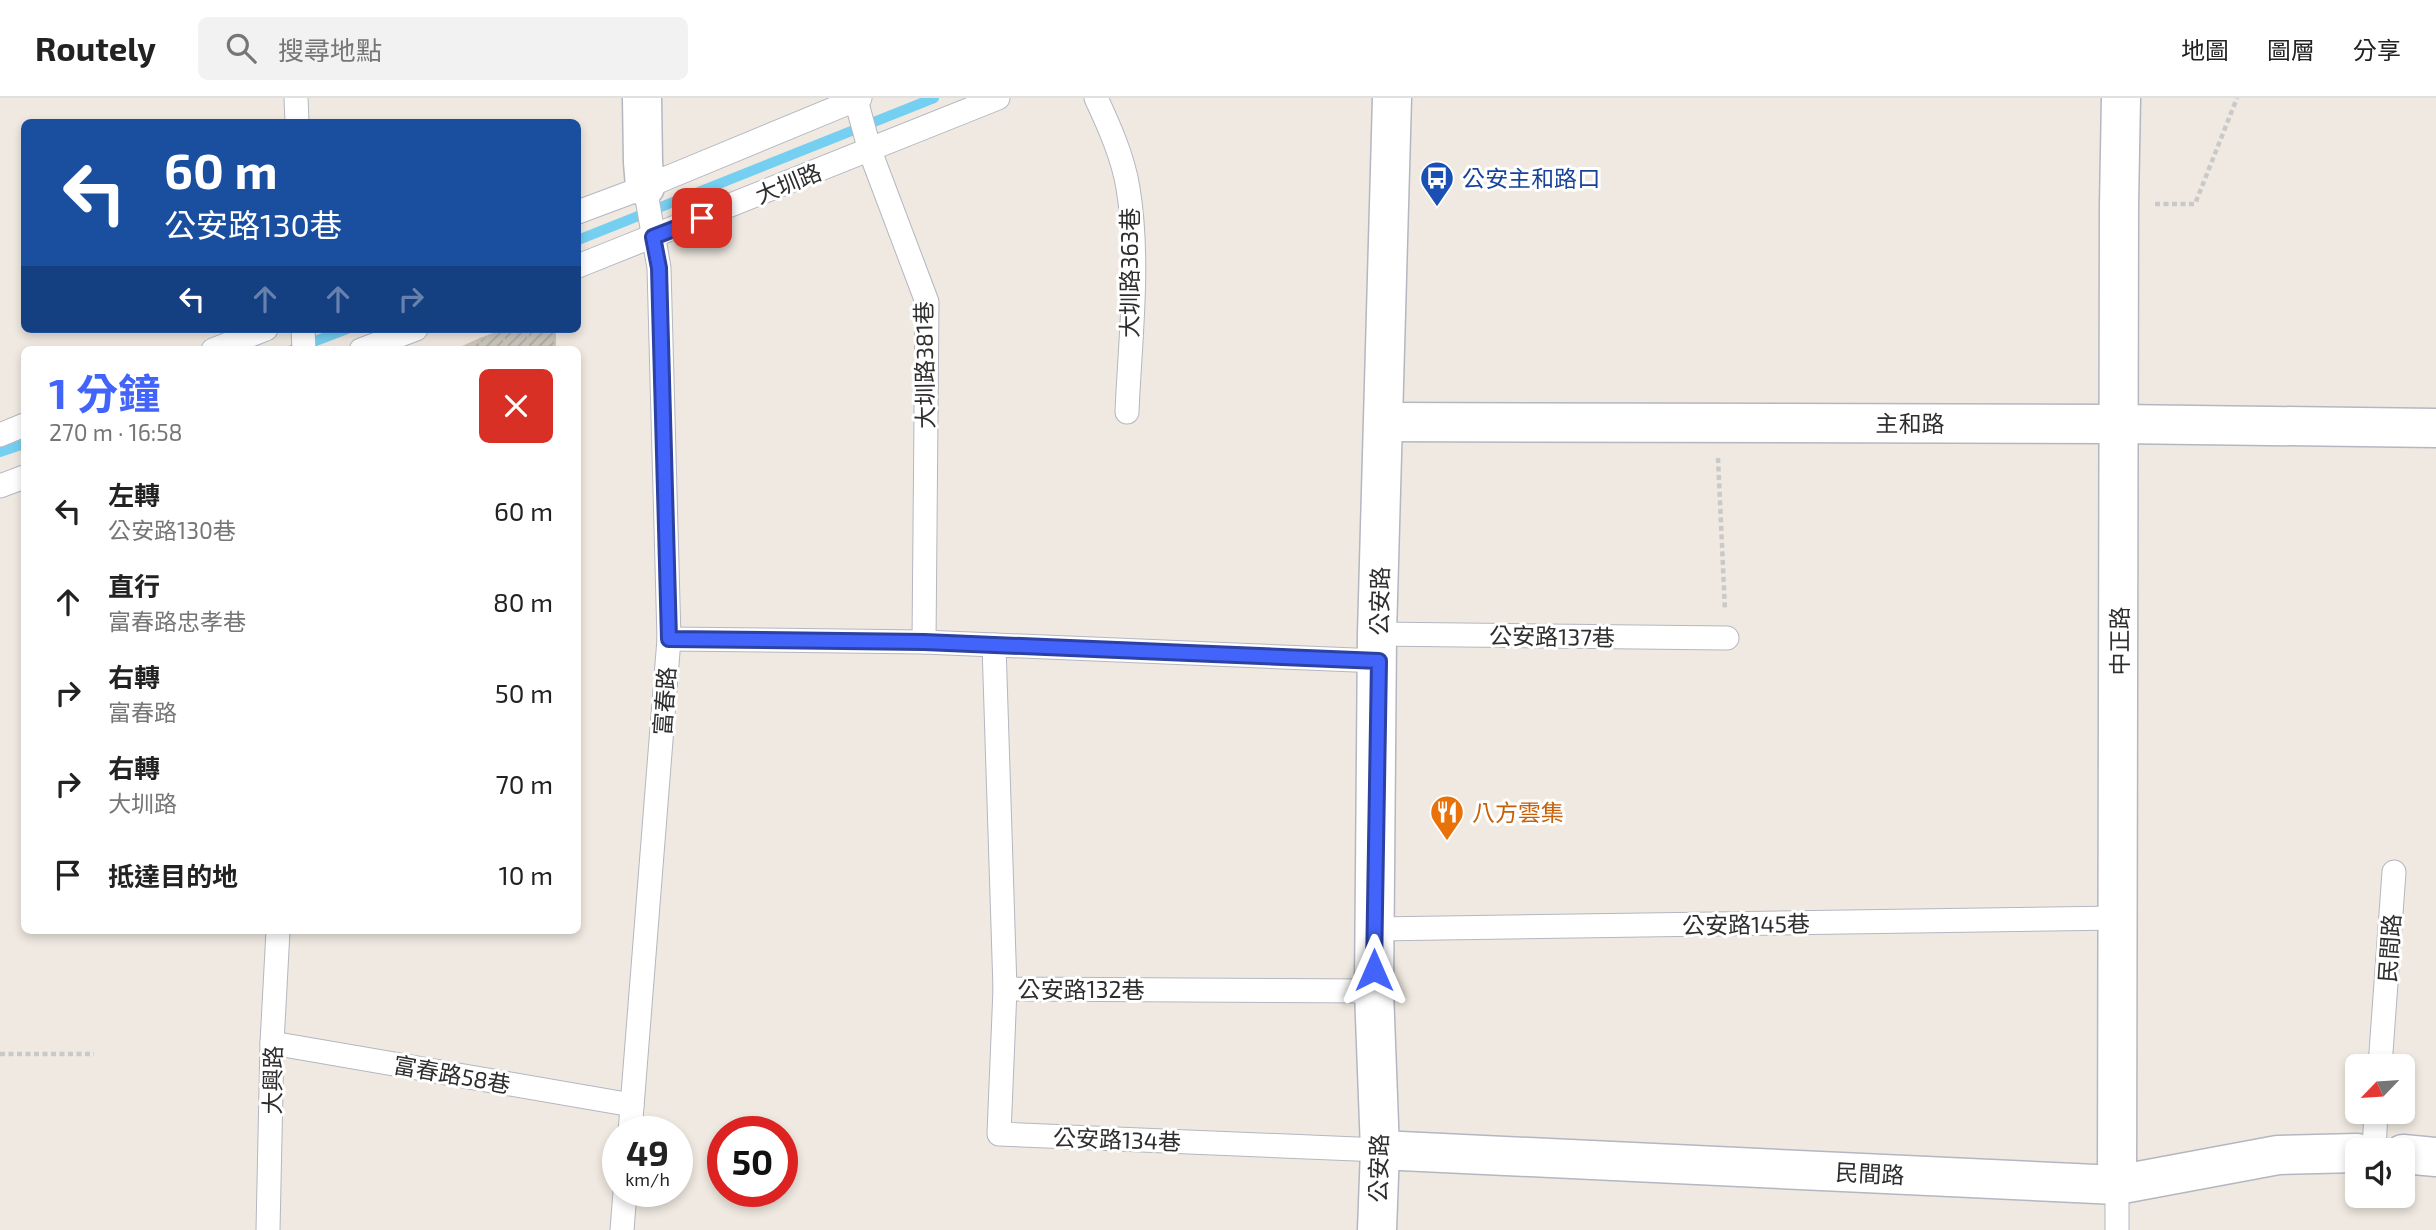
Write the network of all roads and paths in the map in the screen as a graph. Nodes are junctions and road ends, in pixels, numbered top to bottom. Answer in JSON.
{"nodes":[{"id":1,"x":296,"y":98,"type":"edge"},
{"id":2,"x":642,"y":98,"type":"edge"},
{"id":3,"x":998,"y":98,"type":"edge"},
{"id":4,"x":1096,"y":98,"type":"edge"},
{"id":5,"x":1392,"y":98,"type":"edge"},
{"id":6,"x":2121,"y":98,"type":"edge"},
{"id":7,"x":2237,"y":98,"type":"edge"},
{"id":8,"x":858,"y":99,"type":"edge"},
{"id":9,"x":297,"y":119,"type":"edge"},
{"id":10,"x":870,"y":150,"type":"junction"},
{"id":11,"x":645,"y":187,"type":"junction"},
{"id":12,"x":2119,"y":205,"type":"junction"},
{"id":13,"x":581,"y":211,"type":"edge"},
{"id":14,"x":653,"y":237,"type":"junction"},
{"id":15,"x":581,"y":265,"type":"edge"},
{"id":16,"x":256,"y":333,"type":"edge"},
{"id":17,"x":406,"y":333,"type":"edge"},
{"id":18,"x":223,"y":346,"type":"edge"},
{"id":19,"x":372,"y":346,"type":"edge"},
{"id":20,"x":1127,"y":412,"type":"dead end"},
{"id":21,"x":1385,"y":422,"type":"junction"},
{"id":22,"x":1716,"y":422,"type":"junction"},
{"id":23,"x":2119,"y":424,"type":"junction"},
{"id":24,"x":21,"y":426,"type":"edge"},
{"id":25,"x":2436,"y":428,"type":"edge"},
{"id":26,"x":0,"y":435,"type":"edge"},
{"id":27,"x":21,"y":478,"type":"edge"},
{"id":28,"x":0,"y":486,"type":"edge"},
{"id":29,"x":1727,"y":638,"type":"joint"},
{"id":30,"x":669,"y":639,"type":"junction"},
{"id":31,"x":924,"y":642,"type":"junction"},
{"id":32,"x":994,"y":645,"type":"junction"},
{"id":33,"x":1378,"y":648,"type":"junction"},
{"id":34,"x":2394,"y":872,"type":"dead end"},
{"id":35,"x":2118,"y":918,"type":"junction"},
{"id":36,"x":1375,"y":929,"type":"junction"},
{"id":37,"x":278,"y":934,"type":"edge"},
{"id":38,"x":1005,"y":989,"type":"junction"},
{"id":39,"x":1374,"y":991,"type":"junction"},
{"id":40,"x":272,"y":1043,"type":"junction"},
{"id":41,"x":0,"y":1054,"type":"edge"},
{"id":42,"x":94,"y":1054,"type":"dead end"},
{"id":43,"x":2381,"y":1054,"type":"edge"},
{"id":44,"x":632,"y":1105,"type":"junction"},
{"id":45,"x":631,"y":1116,"type":"edge"},
{"id":46,"x":1380,"y":1150,"type":"junction"},
{"id":47,"x":2345,"y":1153,"type":"edge"},
{"id":48,"x":2415,"y":1155,"type":"edge"},
{"id":49,"x":2436,"y":1157,"type":"edge"},
{"id":50,"x":2117,"y":1185,"type":"junction"},
{"id":51,"x":624,"y":1207,"type":"edge"},
{"id":52,"x":268,"y":1230,"type":"edge"},
{"id":53,"x":622,"y":1230,"type":"edge"},
{"id":54,"x":1377,"y":1230,"type":"edge"},
{"id":55,"x":2117,"y":1230,"type":"edge"}],
"edges":[{"from":1,"to":9,"type":"lane"},
{"from":2,"to":11,"type":"street"},
{"from":3,"to":10,"type":"lane","name":"大圳路"},
{"from":4,"to":20,"type":"lane","name":"大圳路363巷"},
{"from":5,"to":21,"type":"street","name":"公安路"},
{"from":6,"to":12,"type":"street","name":"中正路"},
{"from":7,"to":12,"type":"path"},
{"from":8,"to":10,"type":"lane","name":"大圳路381巷"},
{"from":8,"to":11,"type":"lane"},
{"from":10,"to":14,"type":"lane","name":"大圳路"},
{"from":10,"to":31,"type":"lane","name":"大圳路381巷"},
{"from":11,"to":13,"type":"lane"},
{"from":11,"to":14,"type":"lane","name":"富春路"},
{"from":12,"to":23,"type":"street","name":"中正路"},
{"from":14,"to":15,"type":"lane","name":"大圳路"},
{"from":14,"to":30,"type":"lane","name":"富春路"},
{"from":16,"to":18,"type":"lane"},
{"from":17,"to":19,"type":"lane"},
{"from":21,"to":22,"type":"street","name":"主和路"},
{"from":21,"to":33,"type":"street","name":"公安路"},
{"from":22,"to":23,"type":"street","name":"主和路"},
{"from":22,"to":29,"type":"path"},
{"from":23,"to":25,"type":"street","name":"主和路"},
{"from":23,"to":35,"type":"street","name":"中正路"},
{"from":24,"to":26,"type":"lane"},
{"from":27,"to":28,"type":"lane"},
{"from":29,"to":33,"type":"lane","name":"公安路137巷"},
{"from":30,"to":31,"type":"lane","name":"公安路137巷"},
{"from":30,"to":44,"type":"lane","name":"富春路"},
{"from":31,"to":32,"type":"lane","name":"公安路137巷"},
{"from":32,"to":33,"type":"lane","name":"公安路137巷"},
{"from":32,"to":38,"type":"lane","name":"公安路132巷"},
{"from":33,"to":36,"type":"street","name":"公安路"},
{"from":34,"to":43,"type":"lane","name":"民間路"},
{"from":35,"to":36,"type":"lane","name":"公安路145巷"},
{"from":35,"to":50,"type":"street","name":"中正路"},
{"from":36,"to":39,"type":"street","name":"公安路"},
{"from":37,"to":40,"type":"lane","name":"大興路"},
{"from":38,"to":39,"type":"lane","name":"公安路132巷"},
{"from":38,"to":46,"type":"lane","name":"公安路134巷"},
{"from":39,"to":46,"type":"street","name":"公安路"},
{"from":40,"to":44,"type":"lane","name":"富春路58巷"},
{"from":40,"to":52,"type":"lane","name":"大興路"},
{"from":41,"to":42,"type":"path"},
{"from":44,"to":45,"type":"lane","name":"富春路"},
{"from":46,"to":50,"type":"street","name":"民間路"},
{"from":46,"to":54,"type":"street","name":"公安路"},
{"from":47,"to":50,"type":"street","name":"民間路"},
{"from":48,"to":49,"type":"street"},
{"from":50,"to":55,"type":"lane"},
{"from":51,"to":53,"type":"lane"}]}
